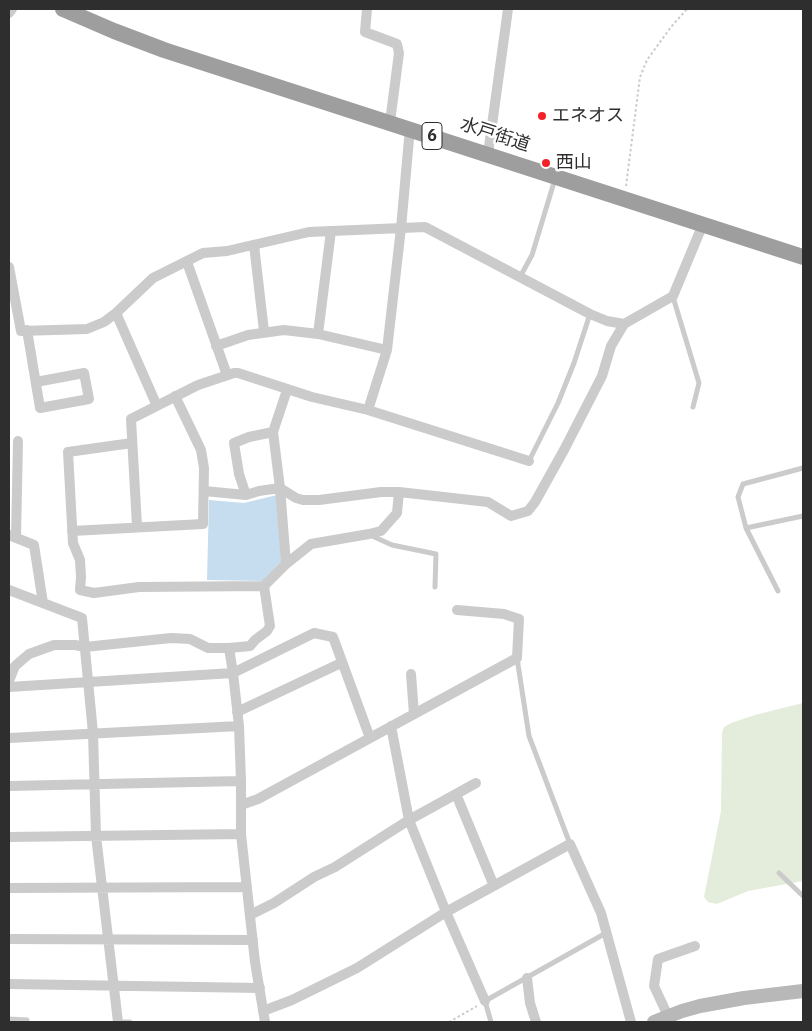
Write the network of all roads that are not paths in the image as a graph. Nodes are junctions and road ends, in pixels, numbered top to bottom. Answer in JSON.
{"nodes":[{"id":1,"x":12,"y":9,"type":"edge"},
{"id":2,"x":63,"y":9,"type":"edge"},
{"id":3,"x":367,"y":9,"type":"edge"},
{"id":4,"x":508,"y":9,"type":"edge"},
{"id":5,"x":9,"y":13,"type":"edge"},
{"id":6,"x":390,"y":122,"type":"junction"},
{"id":7,"x":410,"y":128,"type":"junction"},
{"id":8,"x":488,"y":154,"type":"junction"},
{"id":9,"x":556,"y":176,"type":"junction"},
{"id":10,"x":703,"y":224,"type":"junction"},
{"id":11,"x":401,"y":228,"type":"junction"},
{"id":12,"x":331,"y":231,"type":"junction"},
{"id":13,"x":254,"y":245,"type":"junction"},
{"id":14,"x":800,"y":253,"type":"edge"},
{"id":15,"x":187,"y":262,"type":"junction"},
{"id":16,"x":9,"y":267,"type":"edge"},
{"id":17,"x":520,"y":277,"type":"junction"},
{"id":18,"x":673,"y":296,"type":"junction"},
{"id":19,"x":116,"y":313,"type":"junction"},
{"id":20,"x":590,"y":314,"type":"junction"},
{"id":21,"x":624,"y":324,"type":"junction"},
{"id":22,"x":27,"y":330,"type":"junction"},
{"id":23,"x":264,"y":331,"type":"junction"},
{"id":24,"x":318,"y":334,"type":"junction"},
{"id":25,"x":216,"y":346,"type":"junction"},
{"id":26,"x":387,"y":350,"type":"junction"},
{"id":27,"x":226,"y":375,"type":"junction"},
{"id":28,"x":36,"y":382,"type":"junction"},
{"id":29,"x":287,"y":390,"type":"junction"},
{"id":30,"x":175,"y":396,"type":"junction"},
{"id":31,"x":157,"y":406,"type":"junction"},
{"id":32,"x":693,"y":408,"type":"dead end"},
{"id":33,"x":368,"y":410,"type":"junction"},
{"id":34,"x":273,"y":432,"type":"junction"},
{"id":35,"x":18,"y":441,"type":"dead end"},
{"id":36,"x":132,"y":443,"type":"junction"},
{"id":37,"x":528,"y":461,"type":"joint"},
{"id":38,"x":803,"y":468,"type":"edge"},
{"id":39,"x":13,"y":476,"type":"edge"},
{"id":40,"x":280,"y":488,"type":"junction"},
{"id":41,"x":204,"y":491,"type":"junction"},
{"id":42,"x":399,"y":492,"type":"junction"},
{"id":43,"x":246,"y":495,"type":"junction"},
{"id":44,"x":803,"y":516,"type":"edge"},
{"id":45,"x":137,"y":526,"type":"junction"},
{"id":46,"x":746,"y":528,"type":"junction"},
{"id":47,"x":72,"y":530,"type":"junction"},
{"id":48,"x":369,"y":534,"type":"junction"},
{"id":49,"x":13,"y":536,"type":"edge"},
{"id":50,"x":286,"y":564,"type":"junction"},
{"id":51,"x":264,"y":586,"type":"junction"},
{"id":52,"x":435,"y":587,"type":"dead end"},
{"id":53,"x":9,"y":590,"type":"edge"},
{"id":54,"x":778,"y":591,"type":"dead end"},
{"id":55,"x":43,"y":603,"type":"junction"},
{"id":56,"x":456,"y":610,"type":"dead end"},
{"id":57,"x":85,"y":647,"type":"junction"},
{"id":58,"x":229,"y":648,"type":"junction"},
{"id":59,"x":517,"y":658,"type":"junction"},
{"id":60,"x":341,"y":663,"type":"junction"},
{"id":61,"x":233,"y":673,"type":"junction"},
{"id":62,"x":411,"y":674,"type":"dead end"},
{"id":63,"x":9,"y":681,"type":"edge"},
{"id":64,"x":88,"y":682,"type":"junction"},
{"id":65,"x":9,"y":687,"type":"edge"},
{"id":66,"x":237,"y":712,"type":"junction"},
{"id":67,"x":414,"y":714,"type":"junction"},
{"id":68,"x":239,"y":726,"type":"junction"},
{"id":69,"x":391,"y":726,"type":"junction"},
{"id":70,"x":93,"y":733,"type":"junction"},
{"id":71,"x":9,"y":738,"type":"edge"},
{"id":72,"x":370,"y":738,"type":"junction"},
{"id":73,"x":241,"y":781,"type":"junction"},
{"id":74,"x":476,"y":783,"type":"dead end"},
{"id":75,"x":95,"y":784,"type":"junction"},
{"id":76,"x":9,"y":786,"type":"edge"},
{"id":77,"x":456,"y":794,"type":"junction"},
{"id":78,"x":241,"y":804,"type":"junction"},
{"id":79,"x":408,"y":820,"type":"junction"},
{"id":80,"x":241,"y":834,"type":"junction"},
{"id":81,"x":96,"y":836,"type":"junction"},
{"id":82,"x":9,"y":837,"type":"edge"},
{"id":83,"x":570,"y":844,"type":"junction"},
{"id":84,"x":779,"y":873,"type":"dead end"},
{"id":85,"x":494,"y":886,"type":"junction"},
{"id":86,"x":247,"y":887,"type":"junction"},
{"id":87,"x":9,"y":888,"type":"edge"},
{"id":88,"x":102,"y":888,"type":"junction"},
{"id":89,"x":803,"y":896,"type":"edge"},
{"id":90,"x":446,"y":912,"type":"junction"},
{"id":91,"x":250,"y":915,"type":"junction"},
{"id":92,"x":606,"y":933,"type":"junction"},
{"id":93,"x":9,"y":939,"type":"edge"},
{"id":94,"x":107,"y":940,"type":"junction"},
{"id":95,"x":253,"y":940,"type":"junction"},
{"id":96,"x":695,"y":946,"type":"dead end"},
{"id":97,"x":527,"y":978,"type":"junction"},
{"id":98,"x":9,"y":984,"type":"edge"},
{"id":99,"x":113,"y":985,"type":"junction"},
{"id":100,"x":260,"y":988,"type":"junction"},
{"id":101,"x":803,"y":991,"type":"edge"},
{"id":102,"x":485,"y":1001,"type":"junction"},
{"id":103,"x":263,"y":1011,"type":"junction"},
{"id":104,"x":668,"y":1016,"type":"junction"},
{"id":105,"x":9,"y":1019,"type":"edge"},
{"id":106,"x":27,"y":1020,"type":"dead end"},
{"id":107,"x":118,"y":1022,"type":"edge"},
{"id":108,"x":130,"y":1022,"type":"edge"},
{"id":109,"x":265,"y":1022,"type":"edge"},
{"id":110,"x":491,"y":1022,"type":"edge"},
{"id":111,"x":536,"y":1022,"type":"edge"},
{"id":112,"x":631,"y":1022,"type":"edge"},
{"id":113,"x":654,"y":1022,"type":"edge"}],
"edges":[{"from":1,"to":5,"type":"street"},
{"from":2,"to":6,"type":"highway","name":"水戸街道","number":"6"},
{"from":3,"to":6,"type":"street"},
{"from":4,"to":8,"type":"street"},
{"from":6,"to":7,"type":"highway","name":"水戸街道","number":"6"},
{"from":7,"to":8,"type":"highway","name":"水戸街道","number":"6"},
{"from":7,"to":11,"type":"street"},
{"from":8,"to":9,"type":"highway","name":"水戸街道","number":"6"},
{"from":9,"to":10,"type":"highway","name":"水戸街道","number":"6"},
{"from":9,"to":17,"type":"lane"},
{"from":10,"to":14,"type":"highway","name":"水戸街道","number":"6"},
{"from":10,"to":18,"type":"street"},
{"from":11,"to":12,"type":"street"},
{"from":11,"to":17,"type":"street"},
{"from":11,"to":26,"type":"street"},
{"from":12,"to":13,"type":"street"},
{"from":12,"to":24,"type":"street"},
{"from":13,"to":15,"type":"street"},
{"from":13,"to":23,"type":"street"},
{"from":15,"to":19,"type":"street"},
{"from":15,"to":25,"type":"street"},
{"from":16,"to":22,"type":"street"},
{"from":17,"to":20,"type":"street"},
{"from":18,"to":21,"type":"street"},
{"from":18,"to":32,"type":"lane"},
{"from":19,"to":22,"type":"street"},
{"from":19,"to":31,"type":"street"},
{"from":20,"to":21,"type":"street"},
{"from":20,"to":37,"type":"lane"},
{"from":21,"to":42,"type":"street"},
{"from":22,"to":28,"type":"street"},
{"from":23,"to":24,"type":"street"},
{"from":23,"to":25,"type":"street"},
{"from":24,"to":26,"type":"street"},
{"from":25,"to":27,"type":"street"},
{"from":26,"to":33,"type":"street"},
{"from":27,"to":29,"type":"street"},
{"from":27,"to":30,"type":"street"},
{"from":28,"to":28,"type":"street"},
{"from":29,"to":33,"type":"street"},
{"from":29,"to":34,"type":"street"},
{"from":30,"to":31,"type":"street"},
{"from":30,"to":41,"type":"street"},
{"from":31,"to":36,"type":"street"},
{"from":33,"to":37,"type":"street"},
{"from":34,"to":40,"type":"street"},
{"from":34,"to":43,"type":"street"},
{"from":35,"to":39,"type":"street"},
{"from":36,"to":45,"type":"street"},
{"from":36,"to":47,"type":"street"},
{"from":38,"to":46,"type":"lane"},
{"from":39,"to":49,"type":"street"},
{"from":40,"to":42,"type":"street"},
{"from":40,"to":43,"type":"street"},
{"from":40,"to":50,"type":"street"},
{"from":41,"to":43,"type":"street"},
{"from":41,"to":45,"type":"street"},
{"from":42,"to":48,"type":"street"},
{"from":44,"to":46,"type":"lane"},
{"from":45,"to":47,"type":"street"},
{"from":46,"to":54,"type":"lane"},
{"from":47,"to":51,"type":"street"},
{"from":48,"to":50,"type":"street"},
{"from":48,"to":52,"type":"lane"},
{"from":49,"to":55,"type":"street"},
{"from":50,"to":51,"type":"street"},
{"from":51,"to":58,"type":"street"},
{"from":53,"to":55,"type":"street"},
{"from":55,"to":57,"type":"street"},
{"from":56,"to":59,"type":"street"},
{"from":57,"to":58,"type":"street"},
{"from":57,"to":63,"type":"street"},
{"from":57,"to":64,"type":"street"},
{"from":58,"to":61,"type":"street"},
{"from":59,"to":67,"type":"street"},
{"from":59,"to":83,"type":"lane"},
{"from":60,"to":61,"type":"street"},
{"from":60,"to":66,"type":"street"},
{"from":60,"to":72,"type":"street"},
{"from":61,"to":64,"type":"street"},
{"from":61,"to":66,"type":"street"},
{"from":62,"to":67,"type":"street"},
{"from":64,"to":65,"type":"street"},
{"from":64,"to":70,"type":"street"},
{"from":66,"to":68,"type":"street"},
{"from":67,"to":69,"type":"street"},
{"from":68,"to":70,"type":"street"},
{"from":68,"to":73,"type":"street"},
{"from":69,"to":72,"type":"street"},
{"from":69,"to":79,"type":"street"},
{"from":70,"to":71,"type":"street"},
{"from":70,"to":75,"type":"street"},
{"from":72,"to":78,"type":"street"},
{"from":73,"to":75,"type":"street"},
{"from":73,"to":78,"type":"street"},
{"from":74,"to":77,"type":"street"},
{"from":75,"to":76,"type":"street"},
{"from":75,"to":81,"type":"street"},
{"from":77,"to":79,"type":"street"},
{"from":77,"to":85,"type":"street"},
{"from":78,"to":80,"type":"street"},
{"from":79,"to":90,"type":"street"},
{"from":79,"to":91,"type":"street"},
{"from":80,"to":81,"type":"street"},
{"from":80,"to":86,"type":"street"},
{"from":81,"to":82,"type":"street"},
{"from":81,"to":88,"type":"street"},
{"from":83,"to":85,"type":"street"},
{"from":83,"to":92,"type":"street"},
{"from":84,"to":89,"type":"lane"},
{"from":85,"to":90,"type":"street"},
{"from":86,"to":88,"type":"street"},
{"from":86,"to":91,"type":"street"},
{"from":87,"to":88,"type":"street"},
{"from":88,"to":94,"type":"street"},
{"from":90,"to":102,"type":"street"},
{"from":90,"to":103,"type":"street"},
{"from":91,"to":95,"type":"street"},
{"from":92,"to":97,"type":"lane"},
{"from":92,"to":112,"type":"street"},
{"from":93,"to":94,"type":"street"},
{"from":94,"to":95,"type":"street"},
{"from":94,"to":99,"type":"street"},
{"from":95,"to":100,"type":"street"},
{"from":96,"to":104,"type":"street"},
{"from":97,"to":102,"type":"lane"},
{"from":97,"to":111,"type":"street"},
{"from":98,"to":99,"type":"street"},
{"from":99,"to":100,"type":"street"},
{"from":99,"to":107,"type":"street"},
{"from":100,"to":103,"type":"street"},
{"from":101,"to":104,"type":"main road"},
{"from":102,"to":110,"type":"lane"},
{"from":103,"to":109,"type":"street"},
{"from":104,"to":113,"type":"main road"},
{"from":105,"to":106,"type":"lane"},
{"from":107,"to":108,"type":"lane"}]}
